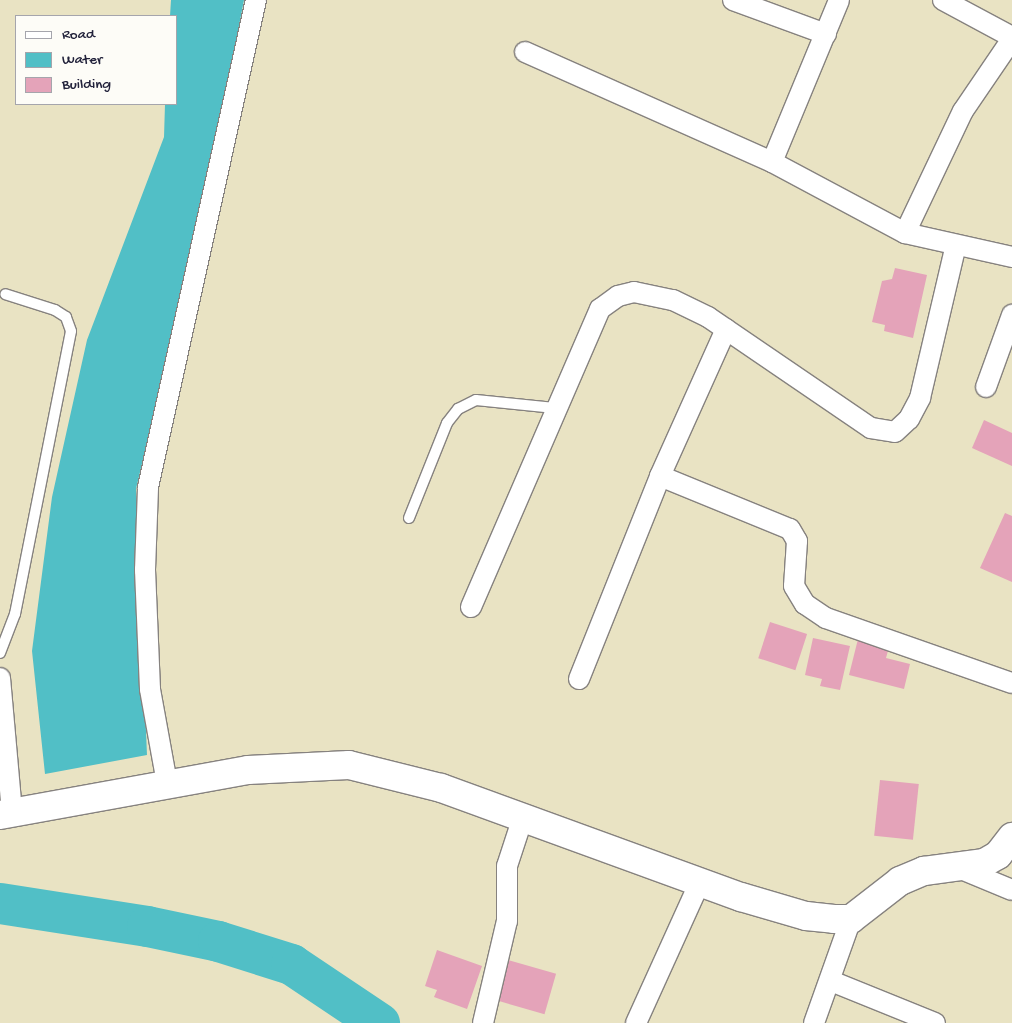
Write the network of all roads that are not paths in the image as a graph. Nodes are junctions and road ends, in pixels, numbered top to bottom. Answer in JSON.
{"nodes":[{"id":1,"x":256,"y":0,"type":"edge"},
{"id":2,"x":733,"y":0,"type":"edge"},
{"id":3,"x":838,"y":0,"type":"edge"},
{"id":4,"x":943,"y":0,"type":"edge"},
{"id":5,"x":826,"y":34,"type":"junction"},
{"id":6,"x":1012,"y":38,"type":"edge"},
{"id":7,"x":525,"y":52,"type":"dead end"},
{"id":8,"x":772,"y":162,"type":"junction"},
{"id":9,"x":905,"y":233,"type":"junction"},
{"id":10,"x":956,"y":245,"type":"junction"},
{"id":11,"x":1012,"y":257,"type":"edge"},
{"id":12,"x":4,"y":294,"type":"dead end"},
{"id":13,"x":1012,"y":315,"type":"edge"},
{"id":14,"x":726,"y":329,"type":"junction"},
{"id":15,"x":986,"y":387,"type":"dead end"},
{"id":16,"x":555,"y":408,"type":"junction"},
{"id":17,"x":660,"y":476,"type":"junction"},
{"id":18,"x":409,"y":518,"type":"dead end"},
{"id":19,"x":471,"y":607,"type":"dead end"},
{"id":20,"x":0,"y":653,"type":"edge"},
{"id":21,"x":0,"y":678,"type":"edge"},
{"id":22,"x":579,"y":679,"type":"dead end"},
{"id":23,"x":1012,"y":683,"type":"edge"},
{"id":24,"x":159,"y":785,"type":"junction"},
{"id":25,"x":15,"y":812,"type":"edge"},
{"id":26,"x":523,"y":817,"type":"junction"},
{"id":27,"x":1012,"y":837,"type":"edge"},
{"id":28,"x":959,"y":868,"type":"junction"},
{"id":29,"x":700,"y":882,"type":"junction"},
{"id":30,"x":1012,"y":890,"type":"edge"},
{"id":31,"x":851,"y":919,"type":"junction"},
{"id":32,"x":830,"y":981,"type":"junction"},
{"id":33,"x":483,"y":1023,"type":"edge"},
{"id":34,"x":636,"y":1023,"type":"edge"},
{"id":35,"x":814,"y":1023,"type":"edge"},
{"id":36,"x":935,"y":1023,"type":"edge"}],
"edges":[{"from":1,"to":24,"type":"street"},
{"from":2,"to":5,"type":"street"},
{"from":3,"to":5,"type":"street"},
{"from":4,"to":6,"type":"street"},
{"from":5,"to":8,"type":"street"},
{"from":6,"to":9,"type":"street"},
{"from":7,"to":8,"type":"street"},
{"from":8,"to":9,"type":"street"},
{"from":9,"to":10,"type":"street"},
{"from":10,"to":11,"type":"street"},
{"from":10,"to":14,"type":"street"},
{"from":12,"to":20,"type":"lane"},
{"from":13,"to":15,"type":"street"},
{"from":14,"to":16,"type":"street"},
{"from":14,"to":17,"type":"street"},
{"from":16,"to":18,"type":"lane"},
{"from":16,"to":19,"type":"street"},
{"from":17,"to":22,"type":"street"},
{"from":17,"to":23,"type":"street"},
{"from":21,"to":25,"type":"street"},
{"from":24,"to":25,"type":"street"},
{"from":24,"to":26,"type":"street"},
{"from":26,"to":29,"type":"street"},
{"from":26,"to":33,"type":"street"},
{"from":27,"to":28,"type":"street"},
{"from":28,"to":30,"type":"street"},
{"from":28,"to":31,"type":"street"},
{"from":29,"to":31,"type":"street"},
{"from":29,"to":34,"type":"street"},
{"from":31,"to":32,"type":"street"},
{"from":32,"to":35,"type":"street"},
{"from":32,"to":36,"type":"street"}]}
